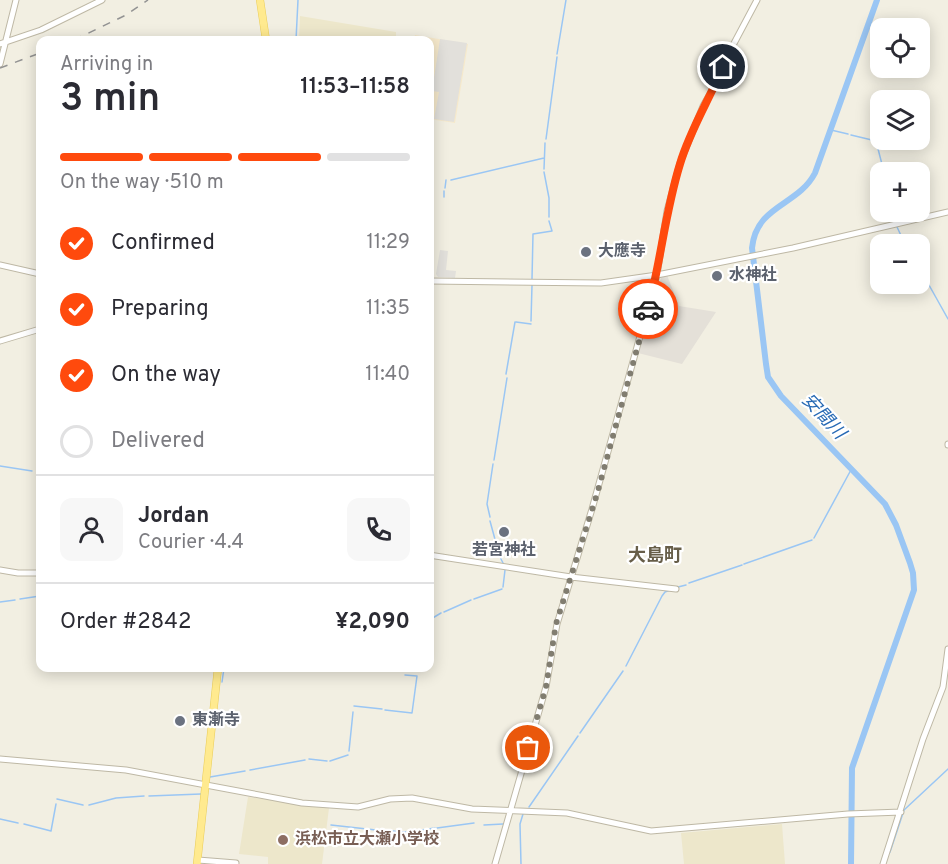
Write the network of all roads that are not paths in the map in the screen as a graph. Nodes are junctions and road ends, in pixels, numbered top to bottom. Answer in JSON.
{"nodes":[{"id":1,"x":16,"y":0,"type":"edge"},
{"id":2,"x":102,"y":0,"type":"edge"},
{"id":3,"x":260,"y":0,"type":"edge"},
{"id":4,"x":757,"y":0,"type":"edge"},
{"id":5,"x":265,"y":36,"type":"edge"},
{"id":6,"x":3,"y":43,"type":"edge"},
{"id":7,"x":0,"y":64,"type":"edge"},
{"id":8,"x":948,"y":212,"type":"edge"},
{"id":9,"x":0,"y":265,"type":"edge"},
{"id":10,"x":36,"y":272,"type":"edge"},
{"id":11,"x":657,"y":275,"type":"junction"},
{"id":12,"x":434,"y":281,"type":"edge"},
{"id":13,"x":36,"y":330,"type":"edge"},
{"id":14,"x":0,"y":341,"type":"edge"},
{"id":15,"x":434,"y":556,"type":"edge"},
{"id":16,"x":0,"y":570,"type":"edge"},
{"id":17,"x":36,"y":573,"type":"edge"},
{"id":18,"x":571,"y":577,"type":"junction"},
{"id":19,"x":676,"y":589,"type":"dead end"},
{"id":20,"x":948,"y":649,"type":"edge"},
{"id":21,"x":218,"y":672,"type":"edge"},
{"id":22,"x":0,"y":759,"type":"edge"},
{"id":23,"x":206,"y":786,"type":"junction"},
{"id":24,"x":511,"y":810,"type":"junction"},
{"id":25,"x":901,"y":812,"type":"junction"},
{"id":26,"x":197,"y":862,"type":"edge"},
{"id":27,"x":236,"y":863,"type":"edge"},
{"id":28,"x":495,"y":864,"type":"edge"},
{"id":29,"x":883,"y":864,"type":"edge"}],
"edges":[{"from":1,"to":6,"type":"street"},
{"from":2,"to":6,"type":"street"},
{"from":3,"to":5,"type":"main road"},
{"from":4,"to":11,"type":"street"},
{"from":6,"to":7,"type":"street"},
{"from":8,"to":11,"type":"street"},
{"from":9,"to":10,"type":"street"},
{"from":11,"to":12,"type":"street"},
{"from":11,"to":18,"type":"street"},
{"from":13,"to":14,"type":"street"},
{"from":15,"to":18,"type":"street"},
{"from":16,"to":17,"type":"street"},
{"from":18,"to":19,"type":"street"},
{"from":18,"to":24,"type":"street"},
{"from":20,"to":25,"type":"street"},
{"from":21,"to":23,"type":"main road"},
{"from":22,"to":23,"type":"street"},
{"from":23,"to":24,"type":"street"},
{"from":23,"to":26,"type":"main road"},
{"from":24,"to":25,"type":"street"},
{"from":24,"to":28,"type":"street"},
{"from":25,"to":29,"type":"street"},
{"from":26,"to":27,"type":"street"}]}
